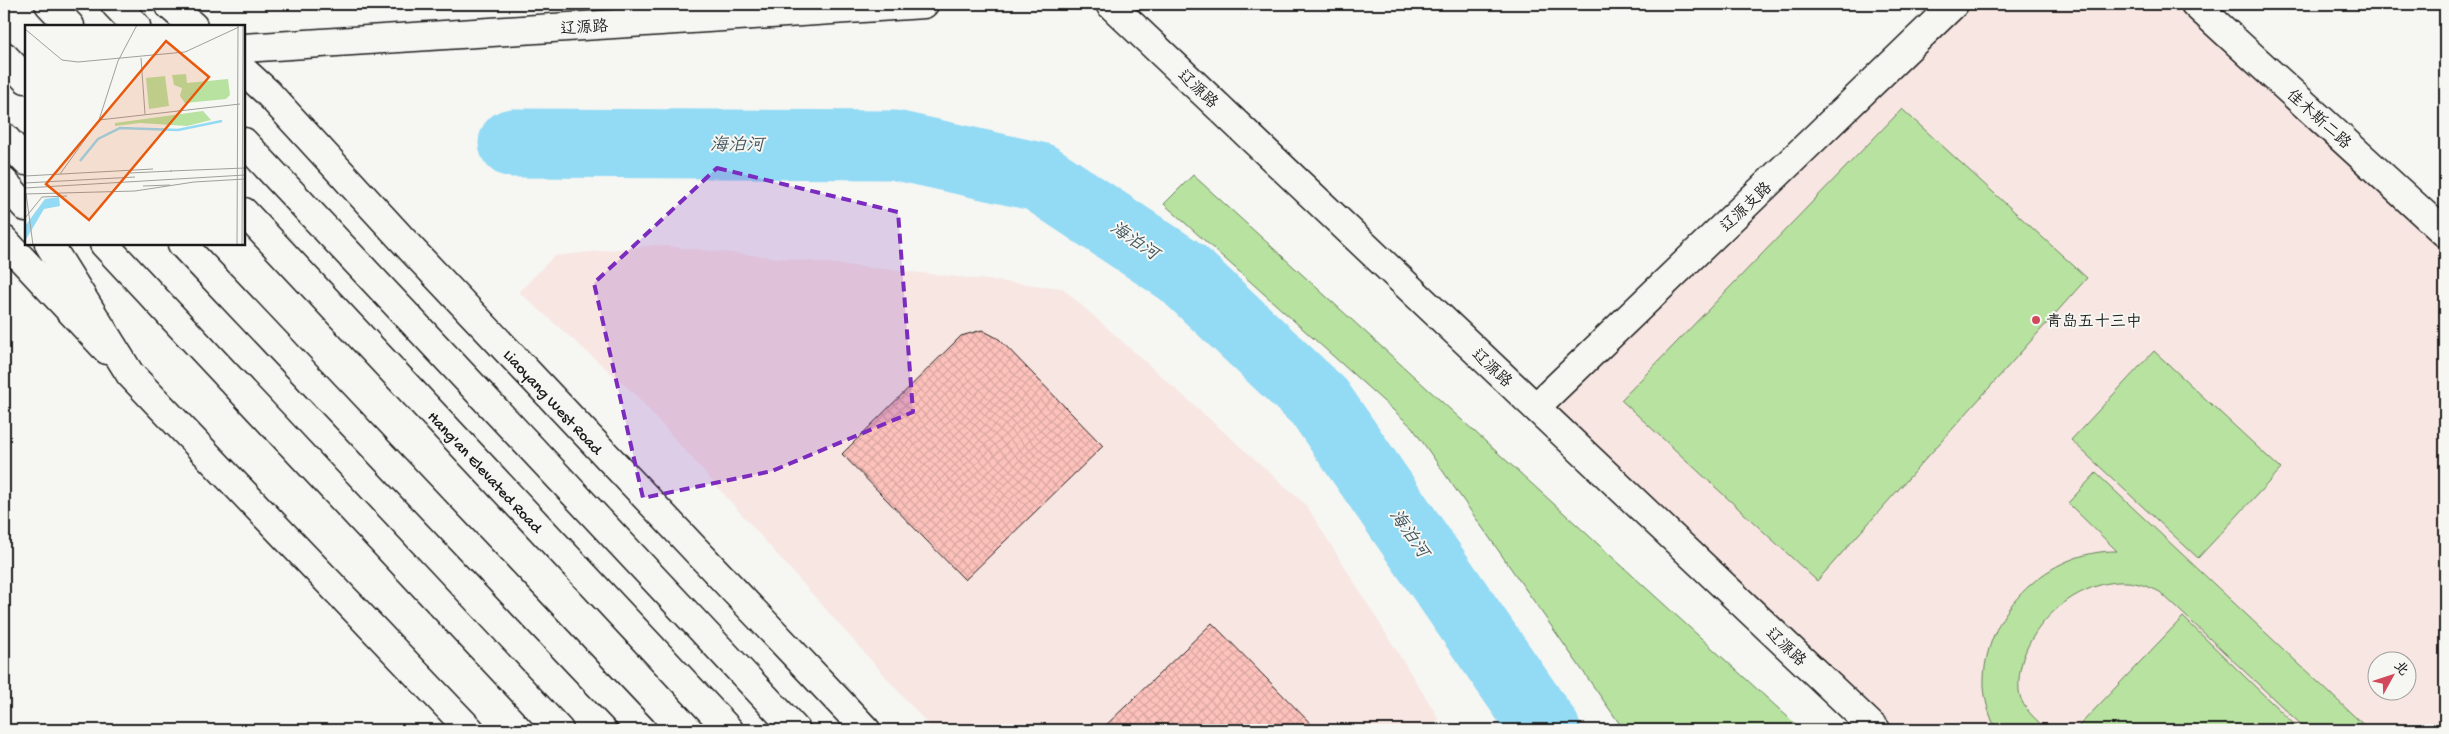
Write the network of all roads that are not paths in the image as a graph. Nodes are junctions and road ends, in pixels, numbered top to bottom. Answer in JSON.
{"nodes":[{"id":1,"x":48,"y":4,"type":"edge"},
{"id":2,"x":114,"y":4,"type":"edge"},
{"id":3,"x":168,"y":4,"type":"edge"},
{"id":4,"x":924,"y":4,"type":"edge"},
{"id":5,"x":1110,"y":4,"type":"edge"},
{"id":6,"x":1954,"y":4,"type":"edge"},
{"id":7,"x":2195,"y":4,"type":"edge"},
{"id":8,"x":69,"y":25,"type":"edge"},
{"id":9,"x":135,"y":25,"type":"edge"},
{"id":10,"x":192,"y":25,"type":"edge"},
{"id":11,"x":245,"y":48,"type":"edge"},
{"id":12,"x":4,"y":56,"type":"edge"},
{"id":13,"x":245,"y":72,"type":"edge"},
{"id":14,"x":25,"y":78,"type":"edge"},
{"id":15,"x":4,"y":137,"type":"edge"},
{"id":16,"x":245,"y":143,"type":"edge"},
{"id":17,"x":25,"y":160,"type":"edge"},
{"id":18,"x":4,"y":182,"type":"edge"},
{"id":19,"x":25,"y":205,"type":"edge"},
{"id":20,"x":245,"y":213,"type":"edge"},
{"id":21,"x":2445,"y":233,"type":"edge"},
{"id":22,"x":4,"y":240,"type":"edge"},
{"id":23,"x":50,"y":245,"type":"edge"},
{"id":24,"x":105,"y":245,"type":"edge"},
{"id":25,"x":183,"y":245,"type":"edge"},
{"id":26,"x":130,"y":374,"type":"junction"},
{"id":27,"x":1536,"y":407,"type":"junction"},
{"id":28,"x":470,"y":730,"type":"edge"},
{"id":29,"x":559,"y":730,"type":"edge"},
{"id":30,"x":642,"y":730,"type":"edge"},
{"id":31,"x":729,"y":730,"type":"edge"},
{"id":32,"x":796,"y":730,"type":"edge"},
{"id":33,"x":866,"y":730,"type":"edge"},
{"id":34,"x":1876,"y":730,"type":"edge"}],
"edges":[{"from":1,"to":8,"type":"main road"},
{"from":2,"to":9,"type":"main road"},
{"from":3,"to":10,"type":"main road"},
{"from":4,"to":11,"type":"main road","name":"辽源路"},
{"from":5,"to":27,"type":"main road","name":"辽源路"},
{"from":6,"to":27,"type":"main road","name":"辽源支路"},
{"from":7,"to":21,"type":"main road","name":"佳木斯二路"},
{"from":12,"to":14,"type":"main road"},
{"from":13,"to":33,"type":"main road","name":"Liaoyang West Road"},
{"from":15,"to":17,"type":"main road"},
{"from":16,"to":32,"type":"main road"},
{"from":18,"to":19,"type":"main road"},
{"from":20,"to":31,"type":"main road","name":"Hang'an Elevated Road"},
{"from":22,"to":26,"type":"main road"},
{"from":23,"to":26,"type":"main road"},
{"from":24,"to":29,"type":"main road"},
{"from":25,"to":30,"type":"main road"},
{"from":26,"to":28,"type":"main road"},
{"from":27,"to":34,"type":"main road","name":"辽源路"}]}
